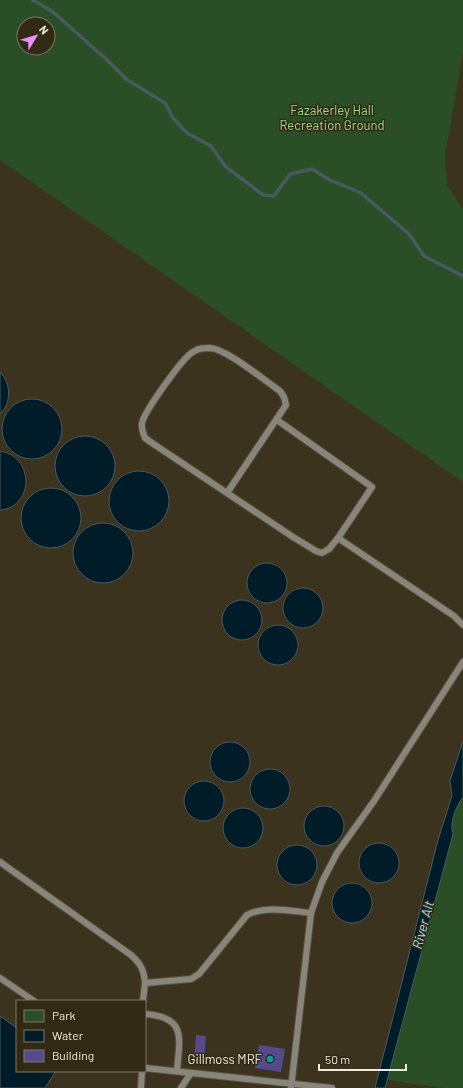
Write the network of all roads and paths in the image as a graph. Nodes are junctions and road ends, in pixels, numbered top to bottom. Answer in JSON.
{"nodes":[{"id":1,"x":277,"y":420,"type":"junction"},
{"id":2,"x":227,"y":493,"type":"junction"},
{"id":3,"x":338,"y":538,"type":"junction"},
{"id":4,"x":463,"y":625,"type":"edge"},
{"id":5,"x":463,"y":662,"type":"edge"},
{"id":6,"x":0,"y":862,"type":"edge"},
{"id":7,"x":311,"y":913,"type":"junction"},
{"id":8,"x":0,"y":978,"type":"edge"},
{"id":9,"x":144,"y":983,"type":"junction"},
{"id":10,"x":33,"y":1000,"type":"edge"},
{"id":11,"x":144,"y":1000,"type":"edge"},
{"id":12,"x":146,"y":1014,"type":"edge"},
{"id":13,"x":146,"y":1068,"type":"edge"},
{"id":14,"x":177,"y":1070,"type":"junction"},
{"id":15,"x":142,"y":1072,"type":"edge"},
{"id":16,"x":191,"y":1073,"type":"junction"},
{"id":17,"x":291,"y":1086,"type":"edge"},
{"id":18,"x":141,"y":1088,"type":"edge"},
{"id":19,"x":181,"y":1088,"type":"edge"},
{"id":20,"x":332,"y":1088,"type":"edge"}],
"edges":[{"from":1,"to":2,"type":"lane"},
{"from":1,"to":2,"type":"lane"},
{"from":1,"to":3,"type":"lane"},
{"from":2,"to":3,"type":"lane"},
{"from":3,"to":4,"type":"lane"},
{"from":5,"to":7,"type":"lane"},
{"from":6,"to":9,"type":"lane"},
{"from":7,"to":9,"type":"lane"},
{"from":7,"to":17,"type":"lane"},
{"from":8,"to":10,"type":"lane"},
{"from":9,"to":11,"type":"lane"},
{"from":12,"to":14,"type":"lane"},
{"from":13,"to":14,"type":"lane"},
{"from":14,"to":16,"type":"lane"},
{"from":15,"to":18,"type":"lane"},
{"from":16,"to":17,"type":"lane"},
{"from":16,"to":19,"type":"lane"},
{"from":17,"to":20,"type":"lane"}]}
